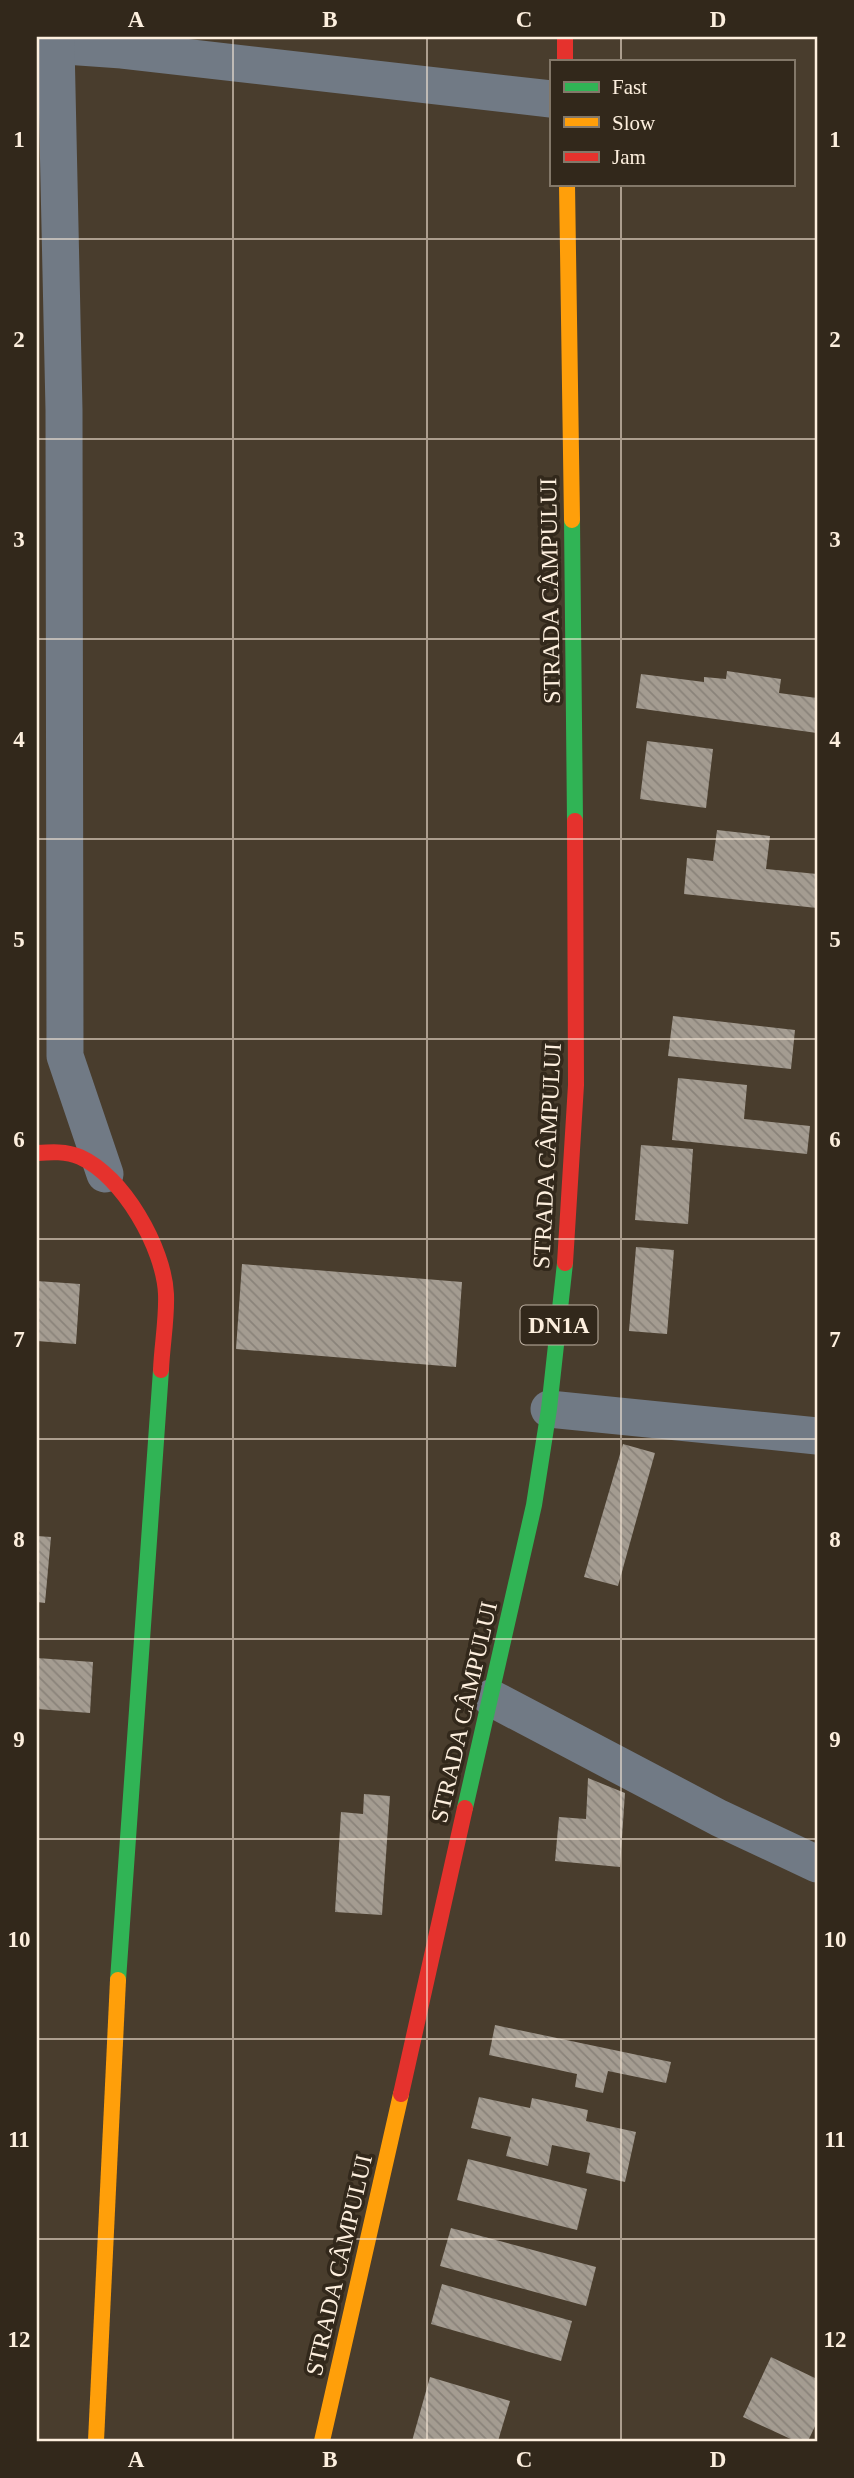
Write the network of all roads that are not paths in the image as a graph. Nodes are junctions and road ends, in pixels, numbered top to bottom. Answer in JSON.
{"nodes":[{"id":1,"x":565,"y":37,"type":"edge"},
{"id":2,"x":47,"y":44,"type":"edge"},
{"id":3,"x":565,"y":60,"type":"edge"},
{"id":4,"x":550,"y":99,"type":"edge"},
{"id":5,"x":567,"y":186,"type":"edge"},
{"id":6,"x":37,"y":1153,"type":"edge"},
{"id":7,"x":105,"y":1174,"type":"junction"},
{"id":8,"x":550,"y":1409,"type":"junction"},
{"id":9,"x":817,"y":1436,"type":"edge"},
{"id":10,"x":491,"y":1698,"type":"junction"},
{"id":11,"x":817,"y":1864,"type":"edge"},
{"id":12,"x":96,"y":2441,"type":"edge"},
{"id":13,"x":322,"y":2441,"type":"edge"}],
"edges":[{"from":1,"to":3,"type":"main road"},
{"from":2,"to":4,"type":"street"},
{"from":2,"to":7,"type":"street"},
{"from":5,"to":8,"type":"main road","name":"STRADA CÂMPULUI","number":"DN1A"},
{"from":6,"to":7,"type":"main road"},
{"from":7,"to":12,"type":"main road"},
{"from":8,"to":9,"type":"street"},
{"from":8,"to":10,"type":"main road","name":"STRADA CÂMPULUI","number":"DN1A"},
{"from":10,"to":11,"type":"street"},
{"from":10,"to":13,"type":"main road","name":"STRADA CÂMPULUI","number":"DN1A"}]}
